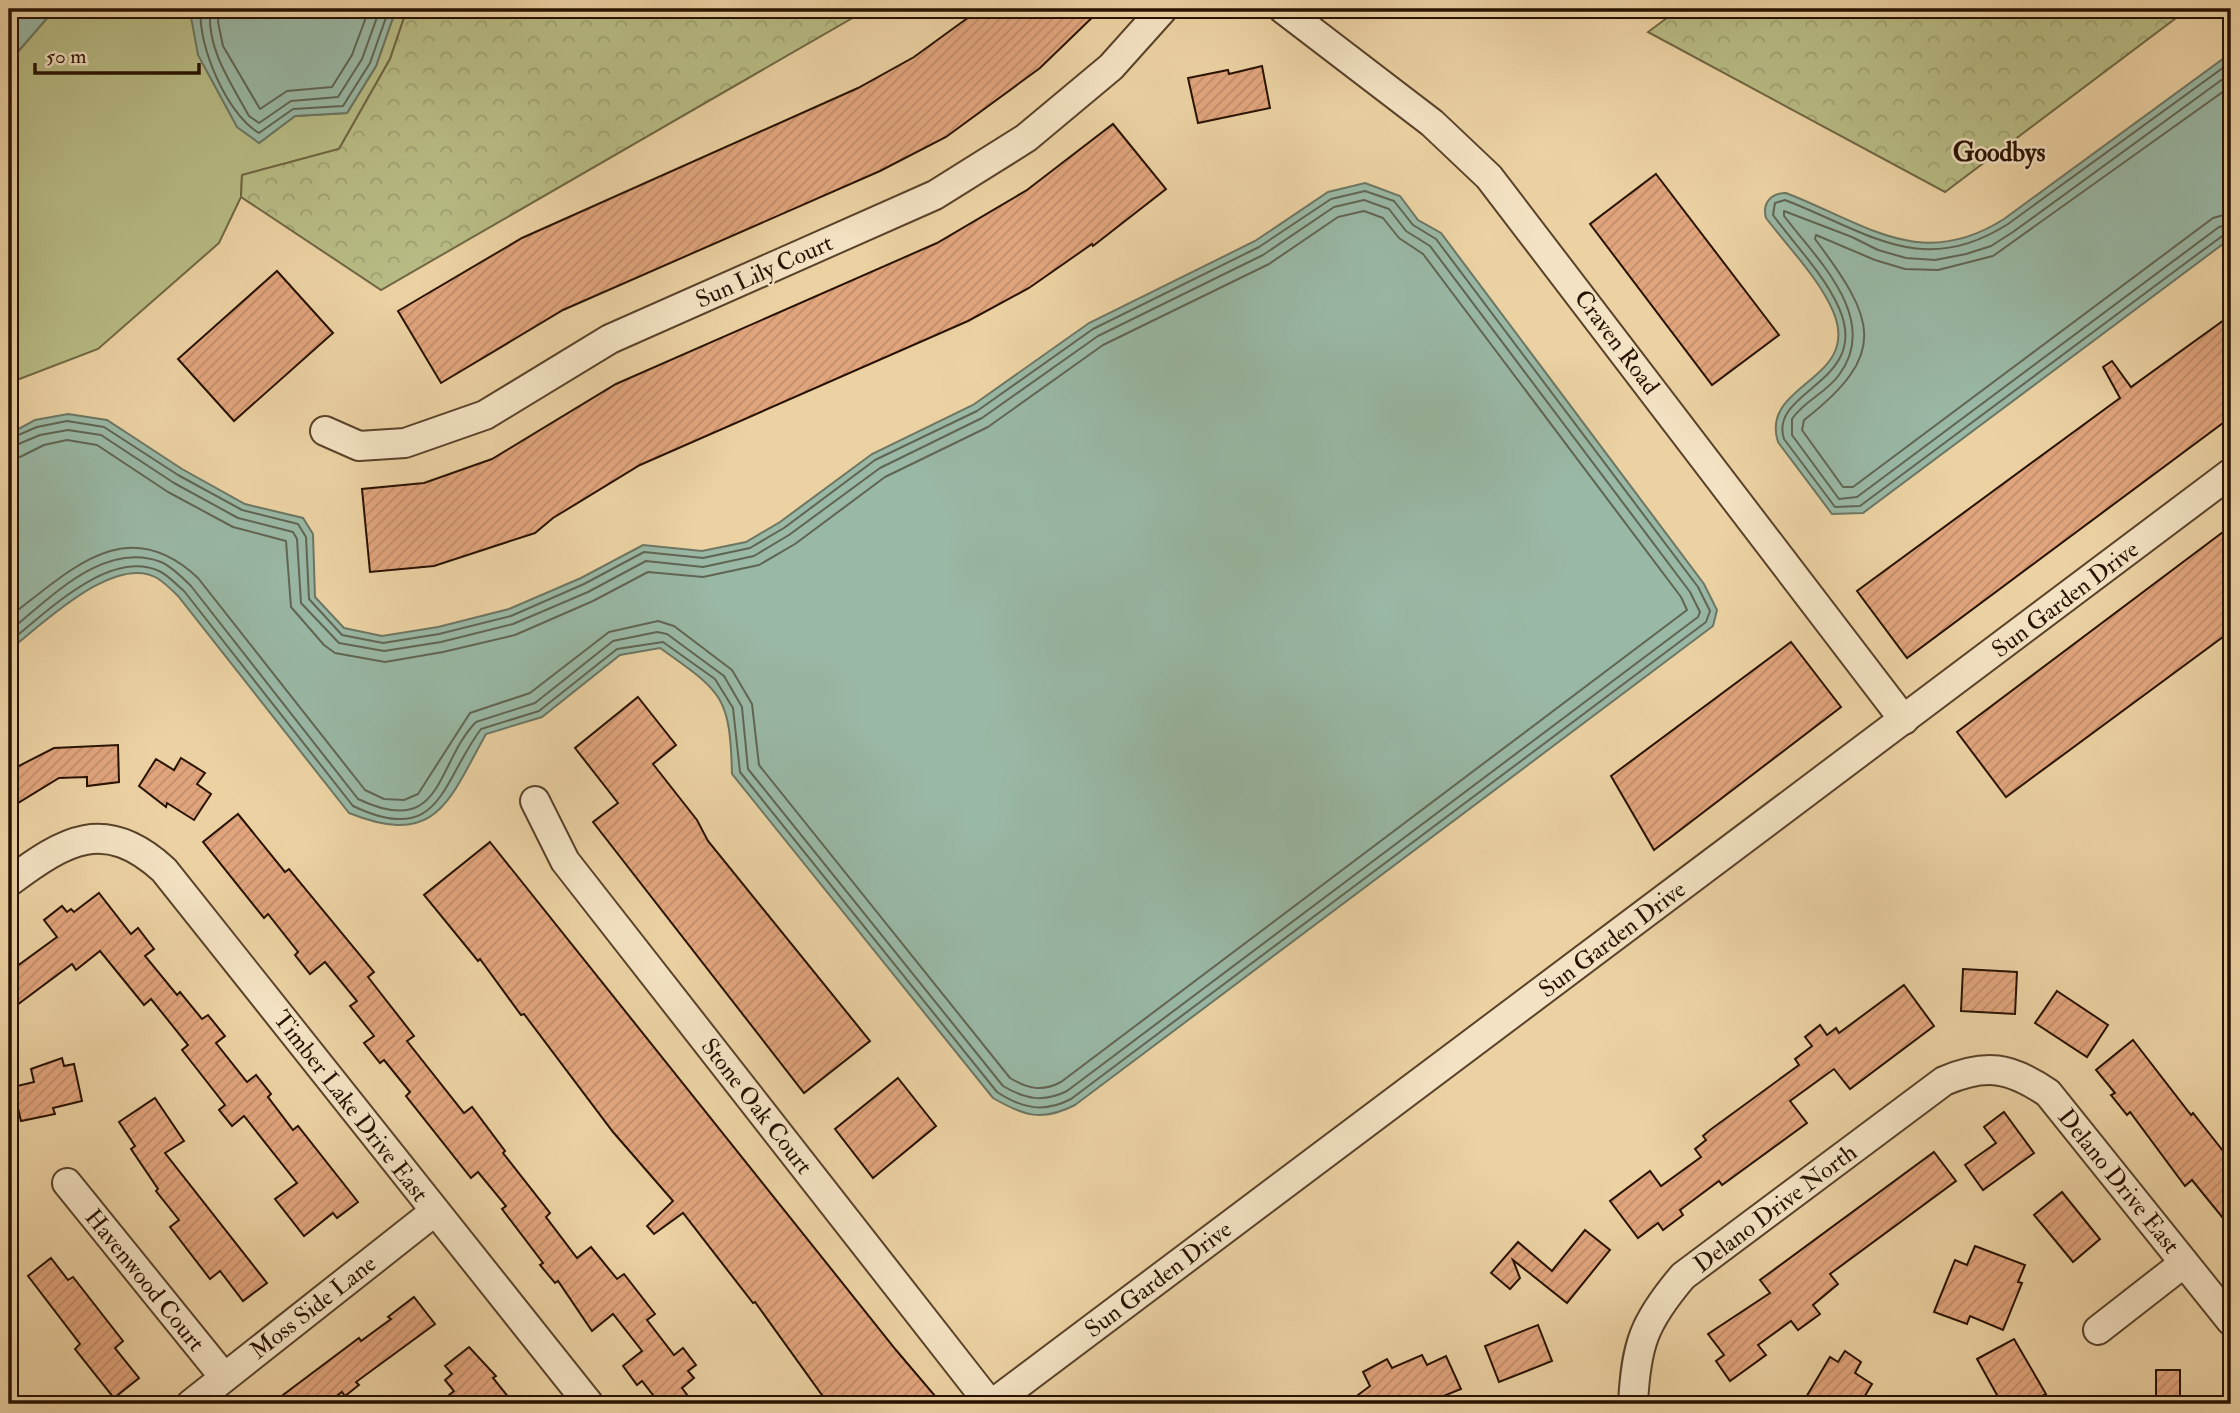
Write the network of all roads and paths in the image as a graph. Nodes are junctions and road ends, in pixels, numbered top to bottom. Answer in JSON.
{"nodes":[{"id":1,"x":1163,"y":9,"type":"edge"},
{"id":2,"x":1283,"y":9,"type":"edge"},
{"id":3,"x":325,"y":431,"type":"dead end"},
{"id":4,"x":2231,"y":473,"type":"edge"},
{"id":5,"x":1904,"y":720,"type":"junction"},
{"id":6,"x":535,"y":801,"type":"dead end"},
{"id":7,"x":9,"y":882,"type":"edge"},
{"id":8,"x":1987,"y":1069,"type":"joint"},
{"id":9,"x":66,"y":1183,"type":"dead end"},
{"id":10,"x":434,"y":1212,"type":"junction"},
{"id":11,"x":2184,"y":1263,"type":"junction"},
{"id":12,"x":2231,"y":1321,"type":"edge"},
{"id":13,"x":2098,"y":1330,"type":"dead end"},
{"id":14,"x":224,"y":1377,"type":"junction"},
{"id":15,"x":191,"y":1404,"type":"edge"},
{"id":16,"x":589,"y":1404,"type":"edge"},
{"id":17,"x":991,"y":1404,"type":"edge"},
{"id":18,"x":1633,"y":1404,"type":"edge"}],
"edges":[{"from":1,"to":3,"type":"street","name":"Sun Lily Court"},
{"from":2,"to":5,"type":"street","name":"Craven Road"},
{"from":4,"to":5,"type":"street","name":"Sun Garden Drive"},
{"from":5,"to":17,"type":"street","name":"Sun Garden Drive"},
{"from":6,"to":17,"type":"street","name":"Stone Oak Court"},
{"from":7,"to":10,"type":"street","name":"Timber Lake Drive East"},
{"from":8,"to":11,"type":"street","name":"Delano Drive East"},
{"from":8,"to":18,"type":"street","name":"Delano Drive North"},
{"from":9,"to":14,"type":"street","name":"Havenwood Court"},
{"from":10,"to":14,"type":"street","name":"Moss Side Lane"},
{"from":10,"to":16,"type":"street","name":"Timber Lake Drive East"},
{"from":11,"to":12,"type":"street","name":"Delano Drive East"},
{"from":11,"to":13,"type":"street"},
{"from":14,"to":15,"type":"street","name":"Moss Side Lane"}]}
